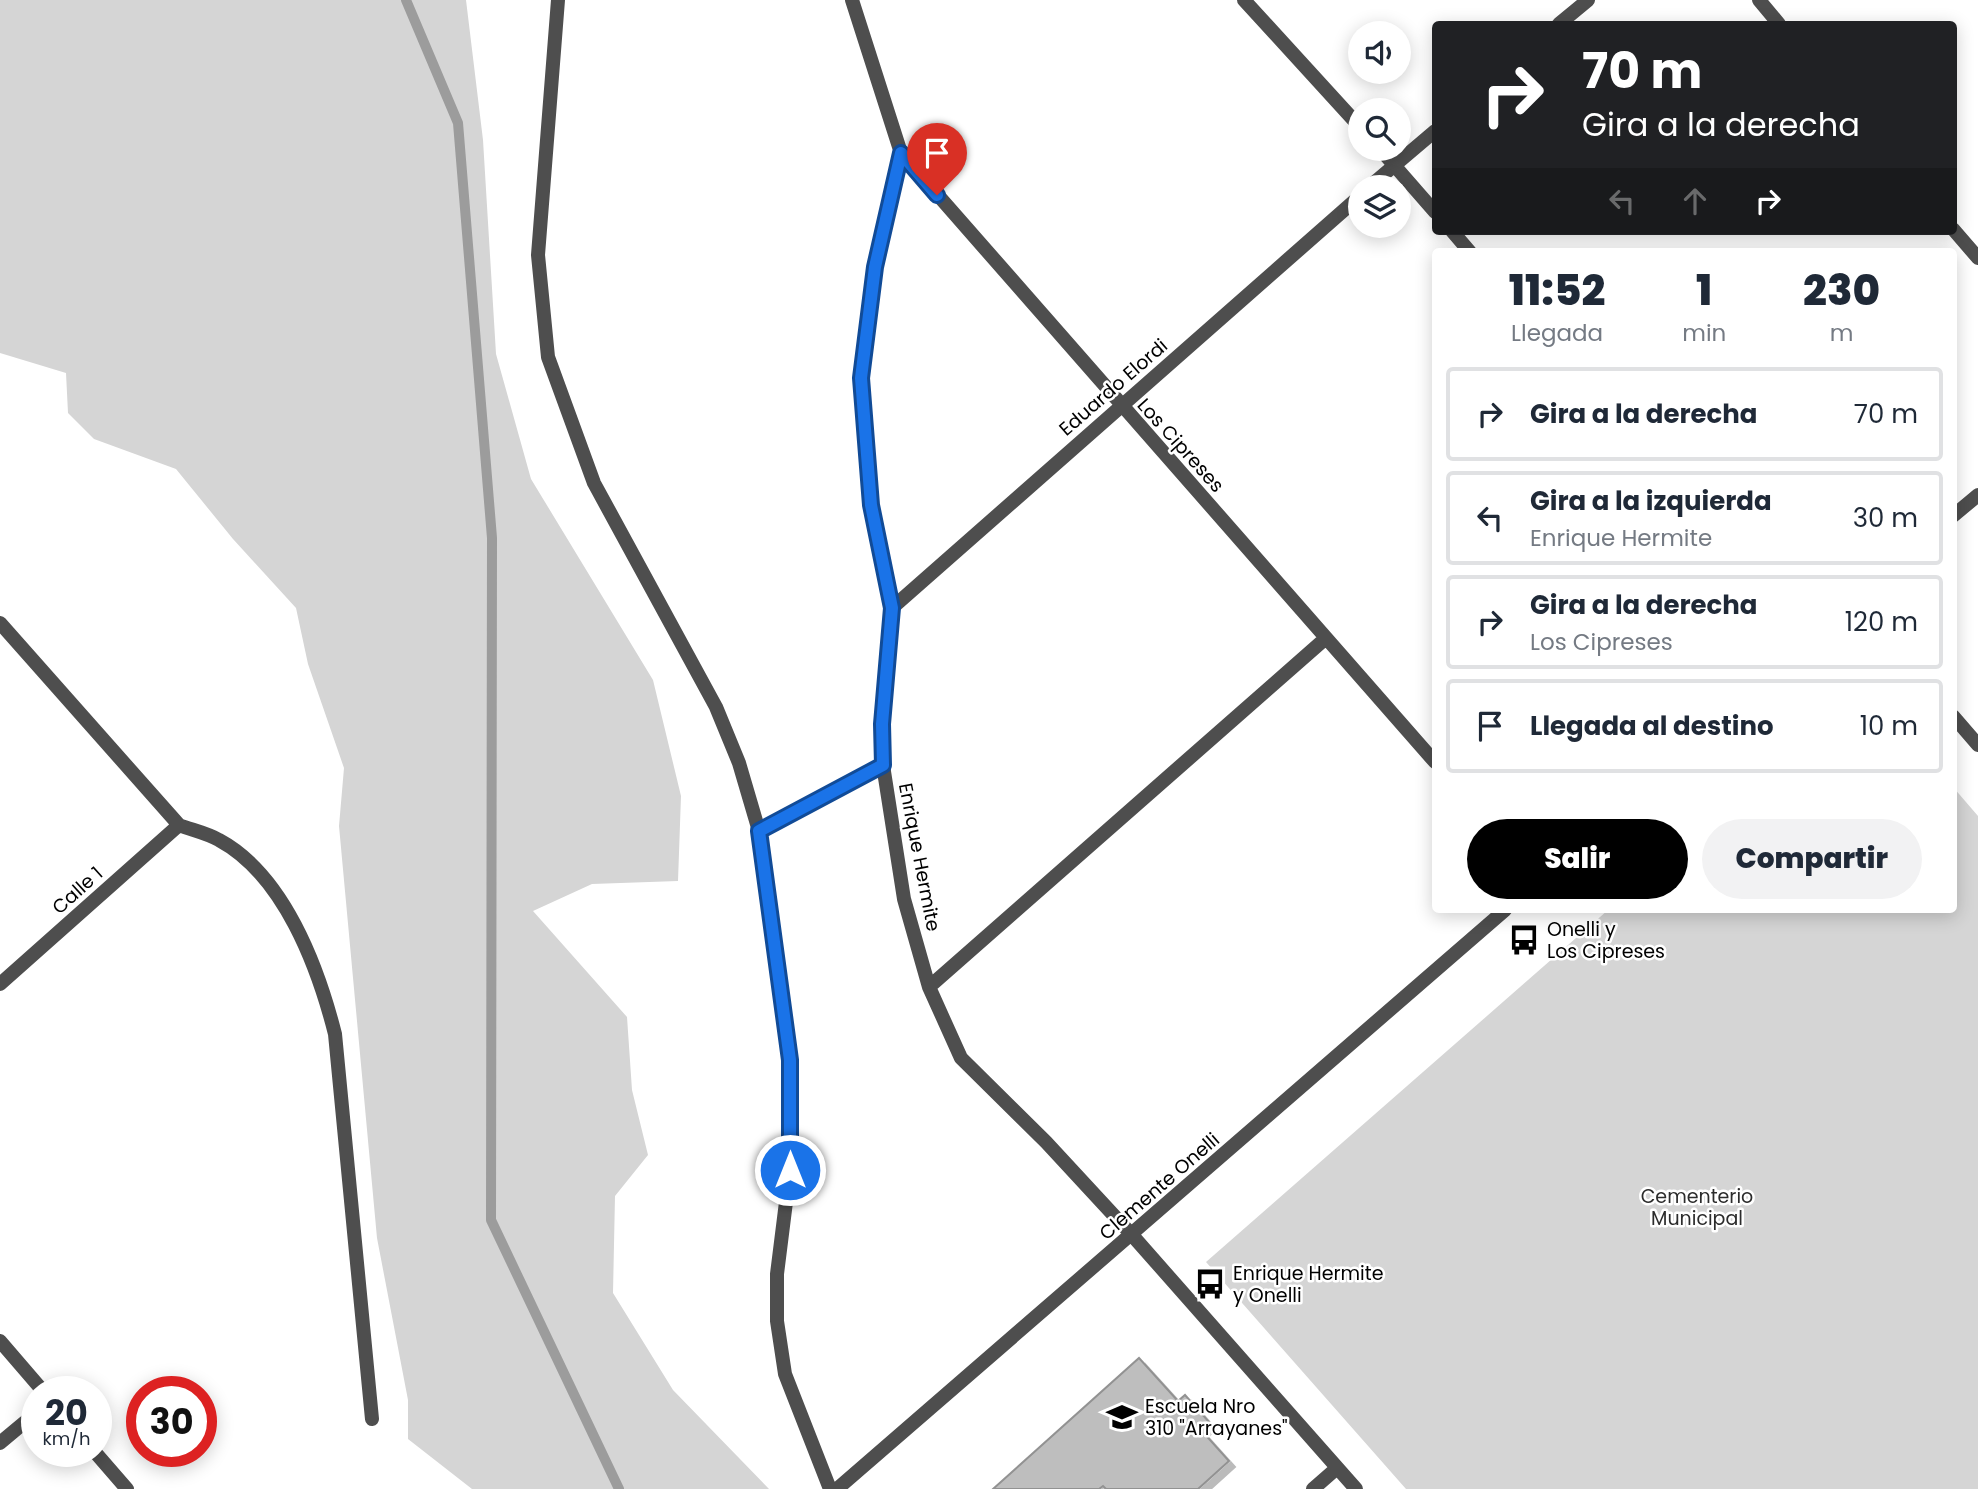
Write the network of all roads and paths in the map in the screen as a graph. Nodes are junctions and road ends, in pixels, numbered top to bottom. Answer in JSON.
{"nodes":[{"id":1,"x":558,"y":0,"type":"edge"},
{"id":2,"x":852,"y":0,"type":"edge"},
{"id":3,"x":1244,"y":0,"type":"edge"},
{"id":4,"x":1588,"y":0,"type":"edge"},
{"id":5,"x":1759,"y":0,"type":"edge"},
{"id":6,"x":1563,"y":21,"type":"edge"},
{"id":7,"x":1776,"y":21,"type":"edge"},
{"id":8,"x":1348,"y":114,"type":"edge"},
{"id":9,"x":1432,"y":134,"type":"edge"},
{"id":10,"x":901,"y":153,"type":"junction"},
{"id":11,"x":1391,"y":161,"type":"edge"},
{"id":12,"x":1395,"y":165,"type":"junction"},
{"id":13,"x":1383,"y":175,"type":"edge"},
{"id":14,"x":1348,"y":206,"type":"edge"},
{"id":15,"x":1432,"y":208,"type":"edge"},
{"id":16,"x":1957,"y":234,"type":"edge"},
{"id":17,"x":1978,"y":258,"type":"edge"},
{"id":18,"x":1120,"y":405,"type":"junction"},
{"id":19,"x":1978,"y":495,"type":"edge"},
{"id":20,"x":1957,"y":513,"type":"edge"},
{"id":21,"x":892,"y":608,"type":"junction"},
{"id":22,"x":0,"y":623,"type":"edge"},
{"id":23,"x":1326,"y":638,"type":"junction"},
{"id":24,"x":1957,"y":721,"type":"edge"},
{"id":25,"x":1978,"y":745,"type":"edge"},
{"id":26,"x":1432,"y":759,"type":"edge"},
{"id":27,"x":883,"y":765,"type":"junction"},
{"id":28,"x":179,"y":825,"type":"junction"},
{"id":29,"x":759,"y":831,"type":"junction"},
{"id":30,"x":1502,"y":913,"type":"edge"},
{"id":31,"x":0,"y":984,"type":"edge"},
{"id":32,"x":929,"y":987,"type":"junction"},
{"id":33,"x":1132,"y":1235,"type":"junction"},
{"id":34,"x":0,"y":1341,"type":"edge"},
{"id":35,"x":30,"y":1376,"type":"edge"},
{"id":36,"x":372,"y":1419,"type":"dead end"},
{"id":37,"x":21,"y":1425,"type":"edge"},
{"id":38,"x":0,"y":1443,"type":"edge"},
{"id":39,"x":108,"y":1467,"type":"edge"},
{"id":40,"x":1337,"y":1468,"type":"junction"},
{"id":41,"x":127,"y":1489,"type":"edge"},
{"id":42,"x":830,"y":1489,"type":"edge"},
{"id":43,"x":836,"y":1489,"type":"edge"},
{"id":44,"x":1313,"y":1489,"type":"edge"},
{"id":45,"x":1356,"y":1489,"type":"edge"}],
"edges":[{"from":1,"to":29,"type":"street"},
{"from":2,"to":10,"type":"street"},
{"from":3,"to":8,"type":"street"},
{"from":4,"to":6,"type":"street"},
{"from":5,"to":7,"type":"street"},
{"from":9,"to":12,"type":"street"},
{"from":10,"to":18,"type":"street","name":"Los Cipreses"},
{"from":10,"to":21,"type":"street","name":"Enrique Hermite"},
{"from":11,"to":12,"type":"street"},
{"from":12,"to":13,"type":"street"},
{"from":12,"to":15,"type":"street"},
{"from":14,"to":18,"type":"street","name":"Eduardo Elordi"},
{"from":16,"to":17,"type":"street"},
{"from":18,"to":21,"type":"street","name":"Eduardo Elordi"},
{"from":18,"to":23,"type":"street","name":"Los Cipreses"},
{"from":19,"to":20,"type":"street"},
{"from":21,"to":27,"type":"street","name":"Enrique Hermite"},
{"from":22,"to":28,"type":"street"},
{"from":23,"to":26,"type":"street","name":"Los Cipreses"},
{"from":23,"to":32,"type":"street"},
{"from":24,"to":25,"type":"street"},
{"from":27,"to":29,"type":"street"},
{"from":27,"to":32,"type":"street","name":"Enrique Hermite"},
{"from":28,"to":31,"type":"street","name":"Calle 1"},
{"from":28,"to":36,"type":"street"},
{"from":29,"to":42,"type":"street"},
{"from":30,"to":33,"type":"street","name":"Clemente Onelli"},
{"from":32,"to":33,"type":"street","name":"Enrique Hermite"},
{"from":33,"to":40,"type":"street","name":"Enrique Hermite"},
{"from":33,"to":43,"type":"street","name":"Clemente Onelli"},
{"from":34,"to":35,"type":"street"},
{"from":37,"to":38,"type":"street"},
{"from":39,"to":41,"type":"street"},
{"from":40,"to":44,"type":"street"},
{"from":40,"to":45,"type":"street","name":"Enrique Hermite"}]}
